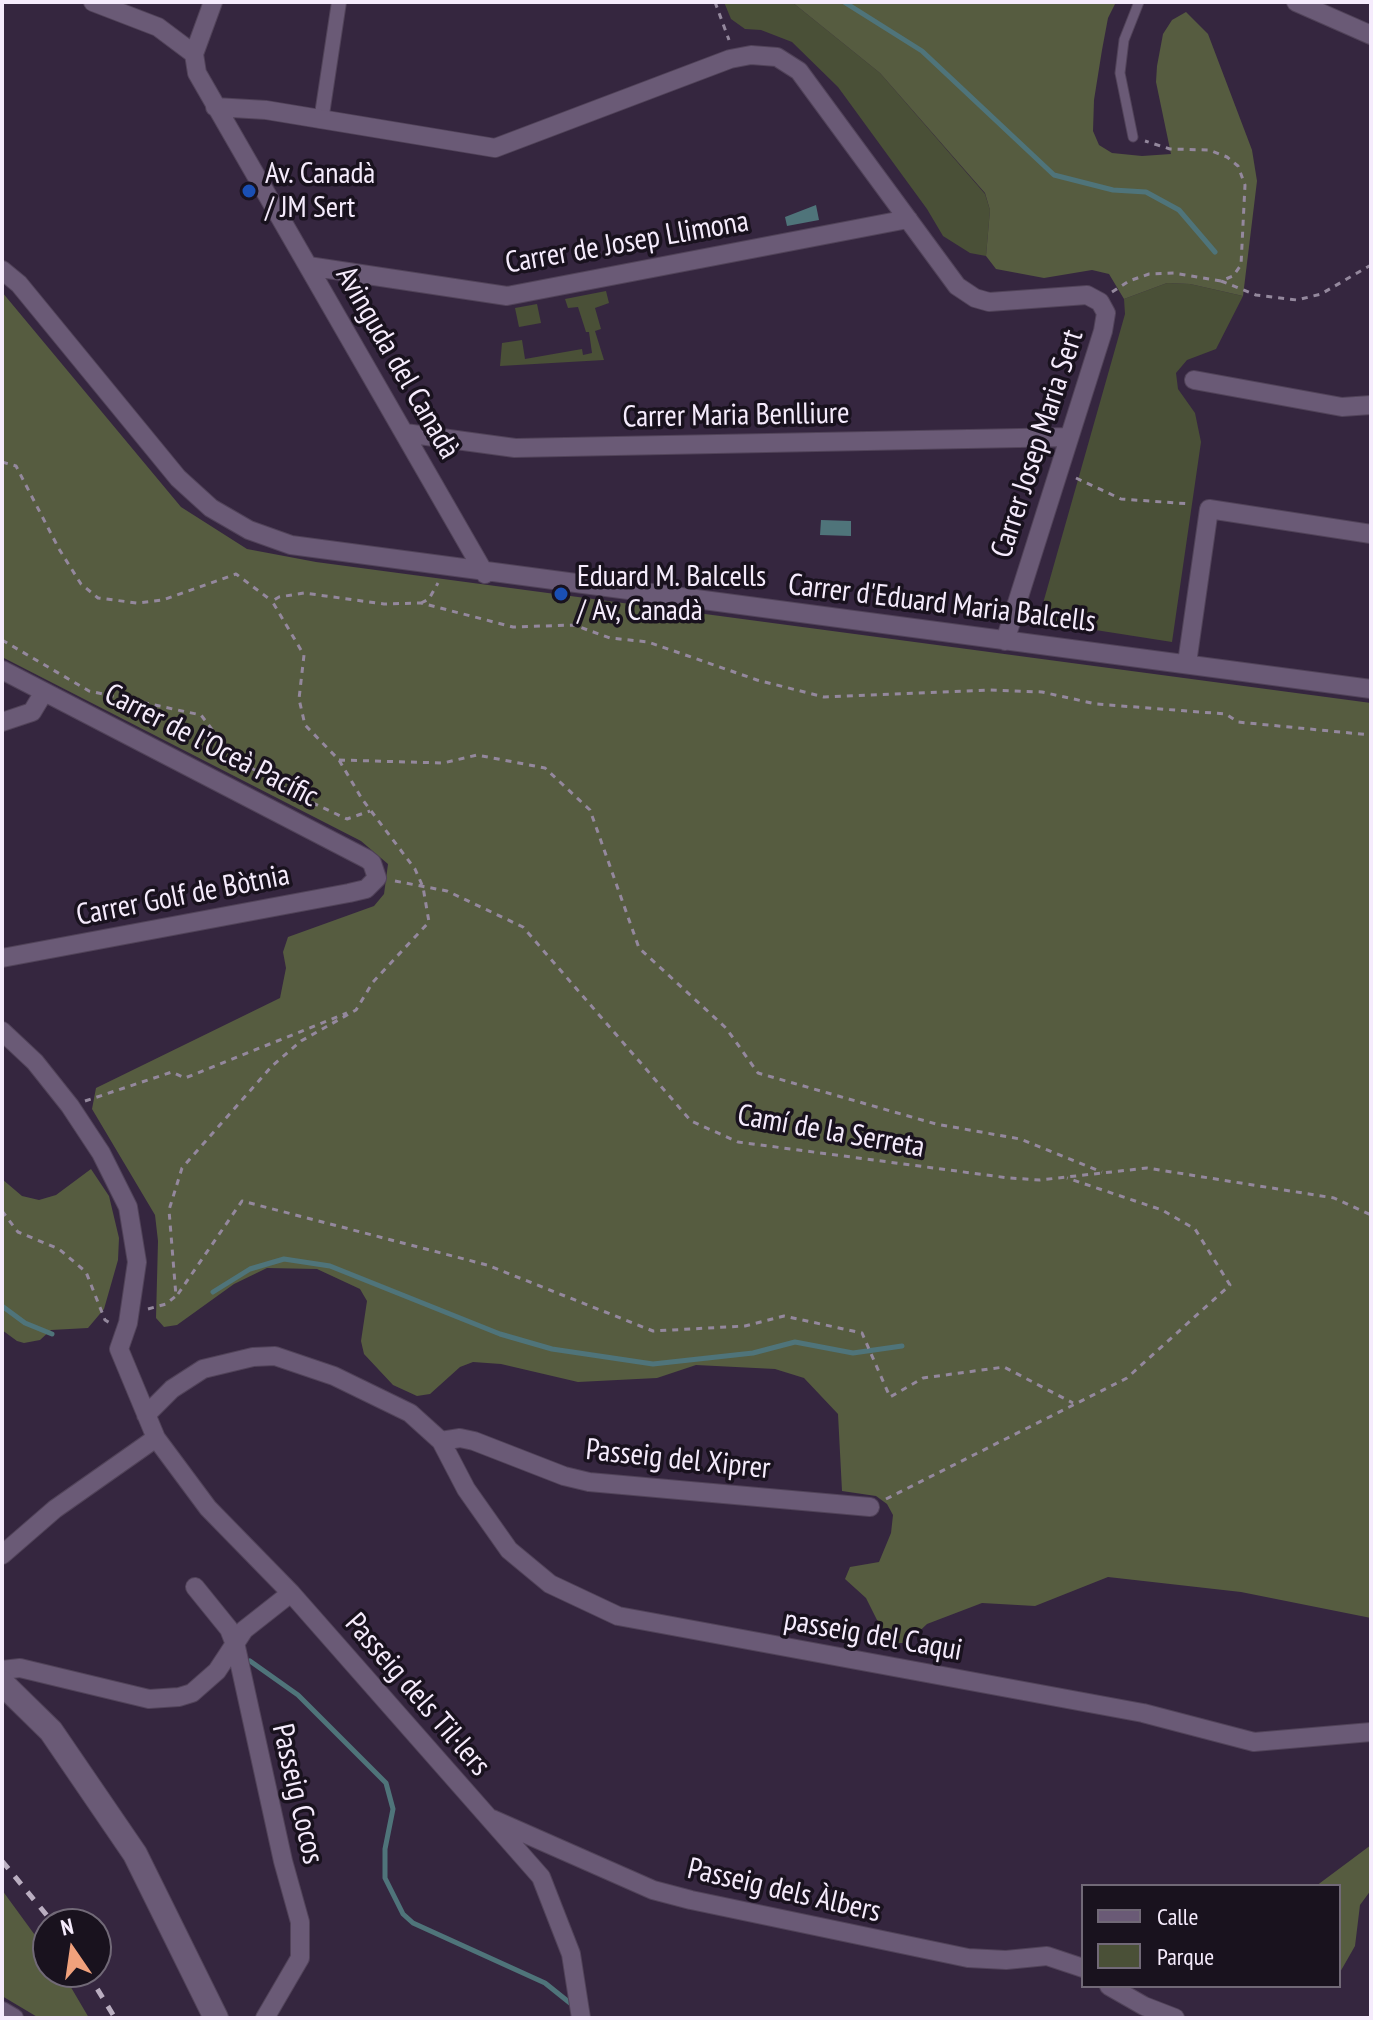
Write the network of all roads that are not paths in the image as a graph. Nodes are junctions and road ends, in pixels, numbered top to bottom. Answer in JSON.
{"nodes":[{"id":1,"x":93,"y":2,"type":"edge"},
{"id":2,"x":113,"y":2,"type":"edge"},
{"id":3,"x":213,"y":2,"type":"edge"},
{"id":4,"x":339,"y":2,"type":"edge"},
{"id":5,"x":1139,"y":2,"type":"edge"},
{"id":6,"x":1296,"y":2,"type":"edge"},
{"id":7,"x":201,"y":33,"type":"junction"},
{"id":8,"x":1371,"y":35,"type":"edge"},
{"id":9,"x":194,"y":54,"type":"junction"},
{"id":10,"x":215,"y":107,"type":"junction"},
{"id":11,"x":321,"y":121,"type":"junction"},
{"id":12,"x":1133,"y":137,"type":"road end"},
{"id":13,"x":908,"y":219,"type":"junction"},
{"id":14,"x":308,"y":266,"type":"junction"},
{"id":15,"x":2,"y":270,"type":"edge"},
{"id":16,"x":1194,"y":380,"type":"dead end"},
{"id":17,"x":1371,"y":405,"type":"edge"},
{"id":18,"x":405,"y":433,"type":"junction"},
{"id":19,"x":1069,"y":437,"type":"junction"},
{"id":20,"x":1371,"y":534,"type":"edge"},
{"id":21,"x":485,"y":574,"type":"junction"},
{"id":22,"x":1005,"y":641,"type":"junction"},
{"id":23,"x":1187,"y":663,"type":"junction"},
{"id":24,"x":2,"y":670,"type":"edge"},
{"id":25,"x":1371,"y":689,"type":"edge"},
{"id":26,"x":44,"y":692,"type":"junction"},
{"id":27,"x":2,"y":722,"type":"edge"},
{"id":28,"x":375,"y":881,"type":"joint"},
{"id":29,"x":2,"y":958,"type":"edge"},
{"id":30,"x":2,"y":1031,"type":"edge"},
{"id":31,"x":146,"y":1415,"type":"junction"},
{"id":32,"x":156,"y":1438,"type":"junction"},
{"id":33,"x":441,"y":1441,"type":"junction"},
{"id":34,"x":870,"y":1507,"type":"road end"},
{"id":35,"x":2,"y":1555,"type":"edge"},
{"id":36,"x":195,"y":1587,"type":"dead end"},
{"id":37,"x":291,"y":1593,"type":"junction"},
{"id":38,"x":236,"y":1647,"type":"junction"},
{"id":39,"x":2,"y":1670,"type":"edge"},
{"id":40,"x":2,"y":1683,"type":"edge"},
{"id":41,"x":1371,"y":1732,"type":"edge"},
{"id":42,"x":485,"y":1816,"type":"junction"},
{"id":43,"x":1081,"y":1967,"type":"edge"},
{"id":44,"x":1112,"y":1988,"type":"edge"},
{"id":45,"x":2,"y":2011,"type":"edge"},
{"id":46,"x":580,"y":2011,"type":"edge"},
{"id":47,"x":14,"y":2018,"type":"edge"},
{"id":48,"x":216,"y":2018,"type":"edge"},
{"id":49,"x":265,"y":2018,"type":"edge"},
{"id":50,"x":1175,"y":2018,"type":"edge"}],
"edges":[{"from":1,"to":9,"type":"street"},
{"from":2,"to":7,"type":"street"},
{"from":3,"to":7,"type":"street"},
{"from":4,"to":11,"type":"street"},
{"from":5,"to":12,"type":"lane"},
{"from":6,"to":8,"type":"street"},
{"from":7,"to":9,"type":"street"},
{"from":9,"to":10,"type":"street","name":"Avinguda del Canadà"},
{"from":10,"to":11,"type":"street"},
{"from":10,"to":14,"type":"street","name":"Avinguda del Canadà"},
{"from":11,"to":13,"type":"street"},
{"from":13,"to":14,"type":"street","name":"Carrer de Josep Llimona"},
{"from":13,"to":19,"type":"street","name":"Carrer Josep Maria Sert"},
{"from":14,"to":18,"type":"street","name":"Avinguda del Canadà"},
{"from":15,"to":21,"type":"street","name":"Carrer d'Eduard Maria Balcells"},
{"from":16,"to":17,"type":"street"},
{"from":18,"to":19,"type":"street","name":"Carrer Maria Benlliure"},
{"from":18,"to":21,"type":"street","name":"Avinguda del Canadà"},
{"from":19,"to":22,"type":"street","name":"Carrer Josep Maria Sert"},
{"from":20,"to":23,"type":"street"},
{"from":21,"to":22,"type":"street","name":"Carrer d'Eduard Maria Balcells"},
{"from":22,"to":23,"type":"street","name":"Carrer d'Eduard Maria Balcells"},
{"from":23,"to":25,"type":"street","name":"Carrer d'Eduard Maria Balcells"},
{"from":24,"to":26,"type":"street","name":"Carrer de l'Oceà Pacífic"},
{"from":26,"to":27,"type":"street"},
{"from":26,"to":28,"type":"street","name":"Carrer de l'Oceà Pacífic"},
{"from":28,"to":29,"type":"street","name":"Carrer Golf de Bòtnia"},
{"from":30,"to":31,"type":"street","name":"Passeig dels Til·lers"},
{"from":31,"to":32,"type":"street","name":"Passeig dels Til·lers"},
{"from":31,"to":33,"type":"street"},
{"from":32,"to":35,"type":"street"},
{"from":32,"to":37,"type":"street","name":"Passeig dels Til·lers"},
{"from":33,"to":34,"type":"street","name":"Passeig del Xiprer"},
{"from":33,"to":41,"type":"street","name":"passeig del Caqui"},
{"from":36,"to":38,"type":"street","name":"Passeig Cocos"},
{"from":37,"to":38,"type":"street"},
{"from":37,"to":42,"type":"street","name":"Passeig dels Til·lers"},
{"from":38,"to":39,"type":"street"},
{"from":38,"to":49,"type":"street","name":"Passeig Cocos"},
{"from":40,"to":48,"type":"street"},
{"from":42,"to":43,"type":"street","name":"Passeig dels Àlbers"},
{"from":42,"to":46,"type":"street","name":"Passeig dels Til·lers"},
{"from":44,"to":50,"type":"street"},
{"from":45,"to":47,"type":"street"}]}
